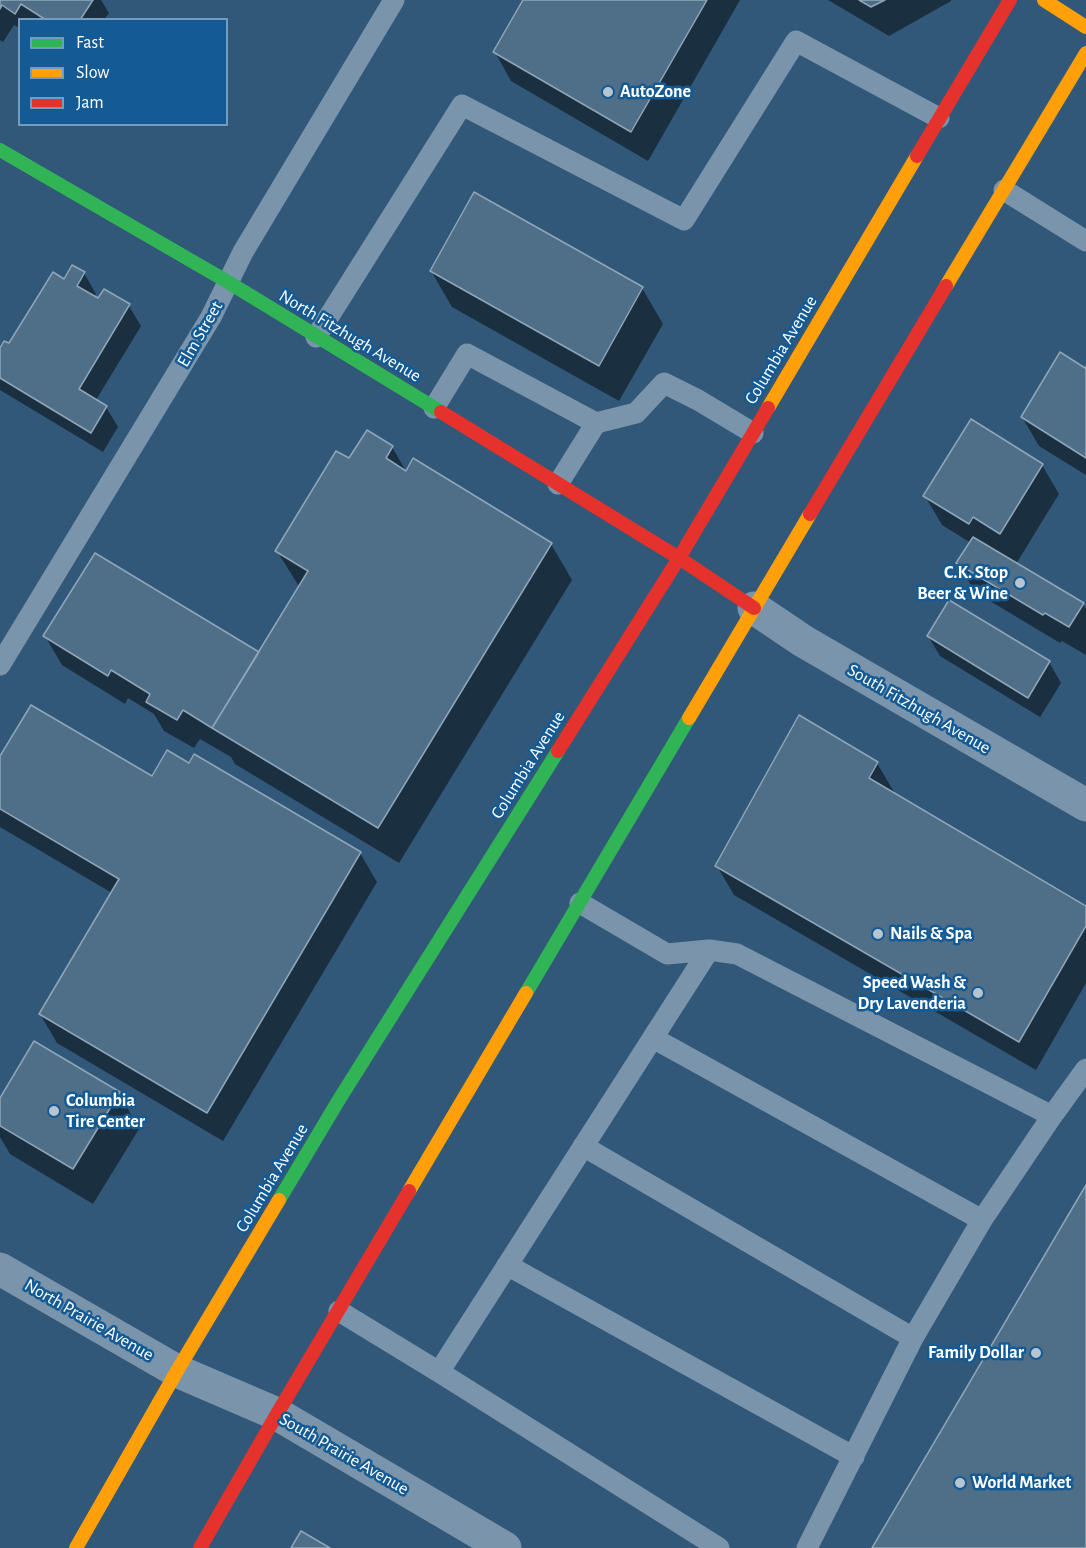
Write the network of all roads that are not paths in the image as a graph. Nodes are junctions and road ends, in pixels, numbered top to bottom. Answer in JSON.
{"nodes":[{"id":1,"x":394,"y":0,"type":"edge"},
{"id":2,"x":1010,"y":0,"type":"edge"},
{"id":3,"x":1044,"y":0,"type":"edge"},
{"id":4,"x":1086,"y":27,"type":"edge"},
{"id":5,"x":1086,"y":53,"type":"edge"},
{"id":6,"x":939,"y":118,"type":"junction"},
{"id":7,"x":0,"y":150,"type":"edge"},
{"id":8,"x":1004,"y":190,"type":"junction"},
{"id":9,"x":1086,"y":241,"type":"edge"},
{"id":10,"x":228,"y":282,"type":"junction"},
{"id":11,"x":316,"y":337,"type":"junction"},
{"id":12,"x":435,"y":408,"type":"junction"},
{"id":13,"x":596,"y":423,"type":"junction"},
{"id":14,"x":753,"y":433,"type":"junction"},
{"id":15,"x":558,"y":484,"type":"junction"},
{"id":16,"x":679,"y":558,"type":"junction"},
{"id":17,"x":754,"y":608,"type":"junction"},
{"id":18,"x":0,"y":665,"type":"edge"},
{"id":19,"x":1086,"y":805,"type":"edge"},
{"id":20,"x":580,"y":903,"type":"junction"},
{"id":21,"x":708,"y":950,"type":"junction"},
{"id":22,"x":653,"y":1038,"type":"junction"},
{"id":23,"x":1086,"y":1069,"type":"edge"},
{"id":24,"x":1052,"y":1116,"type":"junction"},
{"id":25,"x":583,"y":1146,"type":"junction"},
{"id":26,"x":982,"y":1221,"type":"junction"},
{"id":27,"x":507,"y":1265,"type":"junction"},
{"id":28,"x":0,"y":1269,"type":"edge"},
{"id":29,"x":339,"y":1311,"type":"junction"},
{"id":30,"x":913,"y":1338,"type":"junction"},
{"id":31,"x":177,"y":1371,"type":"junction"},
{"id":32,"x":439,"y":1372,"type":"junction"},
{"id":33,"x":277,"y":1414,"type":"junction"},
{"id":34,"x":854,"y":1457,"type":"junction"},
{"id":35,"x":76,"y":1548,"type":"edge"},
{"id":36,"x":200,"y":1548,"type":"edge"},
{"id":37,"x":505,"y":1548,"type":"edge"},
{"id":38,"x":719,"y":1548,"type":"edge"},
{"id":39,"x":807,"y":1548,"type":"edge"}],
"edges":[{"from":1,"to":10,"type":"lane","name":"Elm Street"},
{"from":2,"to":6,"type":"main road","name":"Columbia Avenue"},
{"from":3,"to":4,"type":"main road"},
{"from":5,"to":8,"type":"main road"},
{"from":6,"to":11,"type":"lane"},
{"from":6,"to":14,"type":"main road","name":"Columbia Avenue"},
{"from":7,"to":10,"type":"main road","name":"North Fitzhugh Avenue"},
{"from":8,"to":9,"type":"lane"},
{"from":8,"to":17,"type":"main road"},
{"from":10,"to":11,"type":"main road","name":"North Fitzhugh Avenue"},
{"from":10,"to":18,"type":"lane","name":"Elm Street"},
{"from":11,"to":12,"type":"main road","name":"North Fitzhugh Avenue"},
{"from":12,"to":13,"type":"lane"},
{"from":12,"to":15,"type":"main road","name":"North Fitzhugh Avenue"},
{"from":13,"to":14,"type":"lane"},
{"from":13,"to":15,"type":"lane"},
{"from":14,"to":16,"type":"main road","name":"Columbia Avenue"},
{"from":15,"to":16,"type":"main road","name":"North Fitzhugh Avenue"},
{"from":16,"to":17,"type":"main road","name":"North Fitzhugh Avenue"},
{"from":16,"to":31,"type":"main road","name":"Columbia Avenue"},
{"from":17,"to":19,"type":"street","name":"South Fitzhugh Avenue"},
{"from":17,"to":20,"type":"main road"},
{"from":20,"to":21,"type":"lane"},
{"from":20,"to":29,"type":"main road"},
{"from":21,"to":22,"type":"lane"},
{"from":21,"to":24,"type":"lane"},
{"from":22,"to":25,"type":"lane"},
{"from":22,"to":26,"type":"lane"},
{"from":23,"to":24,"type":"lane"},
{"from":24,"to":26,"type":"lane"},
{"from":25,"to":27,"type":"lane"},
{"from":25,"to":30,"type":"lane"},
{"from":26,"to":30,"type":"lane"},
{"from":27,"to":32,"type":"lane"},
{"from":27,"to":34,"type":"lane"},
{"from":28,"to":31,"type":"street","name":"North Prairie Avenue"},
{"from":29,"to":32,"type":"lane"},
{"from":29,"to":33,"type":"main road"},
{"from":30,"to":34,"type":"lane"},
{"from":31,"to":33,"type":"street","name":"South Prairie Avenue"},
{"from":31,"to":35,"type":"main road","name":"Columbia Avenue"},
{"from":32,"to":38,"type":"lane"},
{"from":33,"to":36,"type":"main road"},
{"from":33,"to":37,"type":"street","name":"South Prairie Avenue"},
{"from":34,"to":39,"type":"lane"}]}
